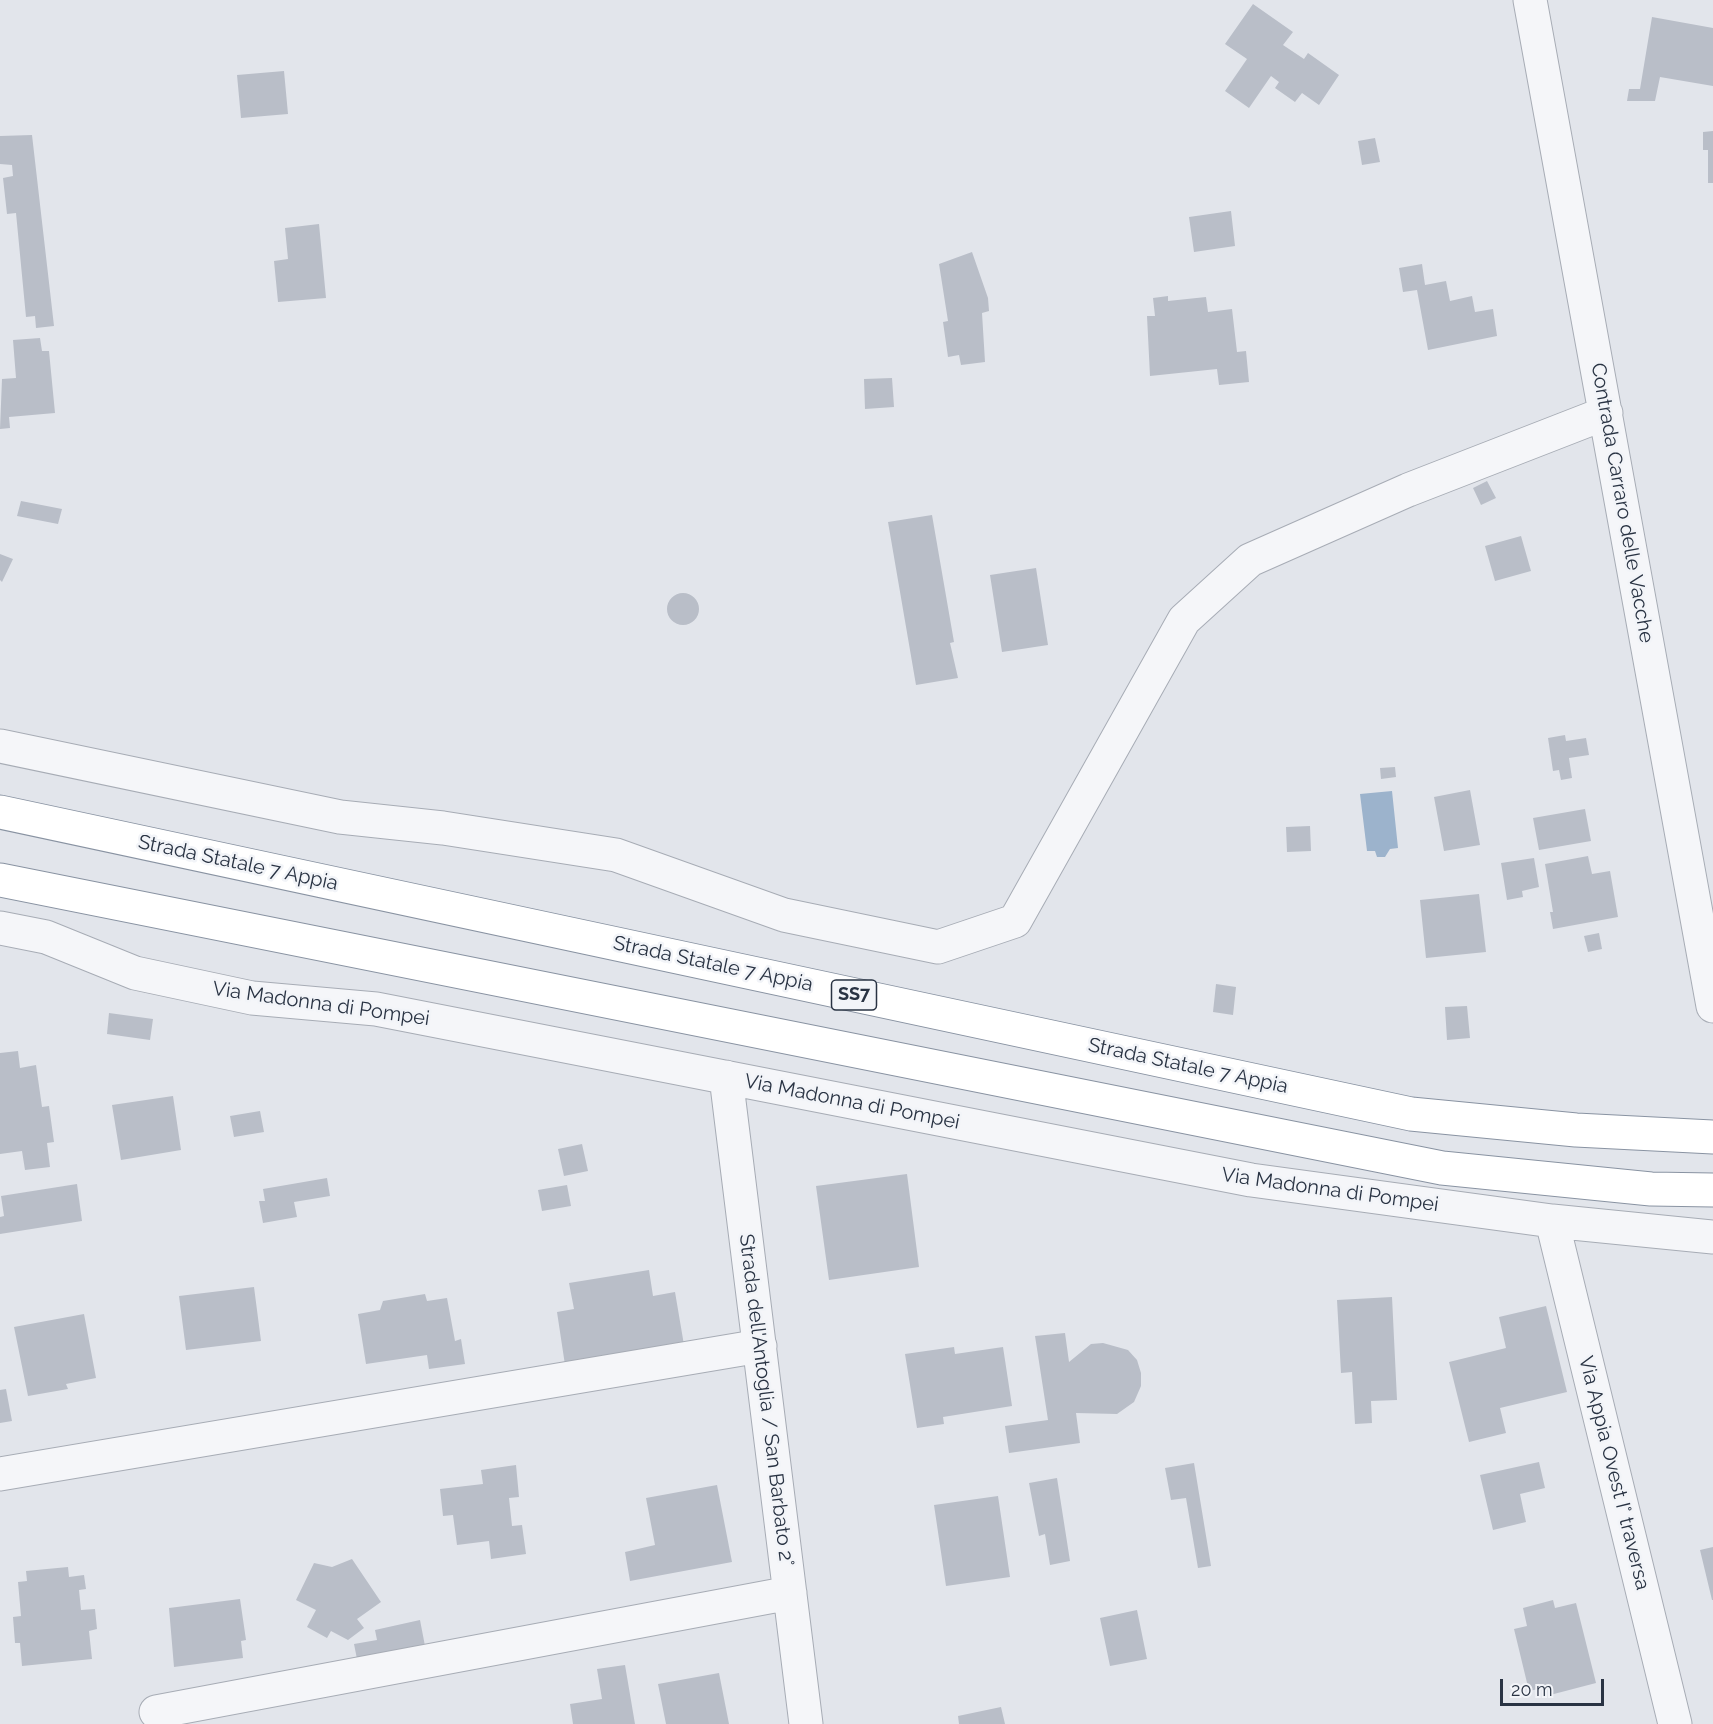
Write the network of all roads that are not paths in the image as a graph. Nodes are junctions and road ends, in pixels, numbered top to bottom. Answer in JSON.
{"nodes":[{"id":1,"x":1530,"y":0,"type":"edge"},
{"id":2,"x":1606,"y":412,"type":"junction"},
{"id":3,"x":0,"y":746,"type":"edge"},
{"id":4,"x":0,"y":812,"type":"edge"},
{"id":5,"x":0,"y":880,"type":"edge"},
{"id":6,"x":0,"y":928,"type":"edge"},
{"id":7,"x":1713,"y":1006,"type":"edge"},
{"id":8,"x":726,"y":1077,"type":"junction"},
{"id":9,"x":1713,"y":1127,"type":"edge"},
{"id":10,"x":1665,"y":1136,"type":"junction"},
{"id":11,"x":1713,"y":1137,"type":"edge"},
{"id":12,"x":1713,"y":1190,"type":"edge"},
{"id":13,"x":1552,"y":1221,"type":"junction"},
{"id":14,"x":1713,"y":1237,"type":"edge"},
{"id":15,"x":760,"y":1346,"type":"junction"},
{"id":16,"x":0,"y":1474,"type":"edge"},
{"id":17,"x":790,"y":1593,"type":"junction"},
{"id":18,"x":156,"y":1712,"type":"dead end"},
{"id":19,"x":806,"y":1724,"type":"edge"},
{"id":20,"x":1675,"y":1724,"type":"edge"}],
"edges":[{"from":1,"to":2,"type":"street","name":"Contrada Carraro delle Vacche"},
{"from":2,"to":3,"type":"street"},
{"from":2,"to":7,"type":"street","name":"Contrada Carraro delle Vacche"},
{"from":4,"to":10,"type":"highway","name":"Strada Statale 7 Appia","number":"SS7"},
{"from":5,"to":12,"type":"highway"},
{"from":6,"to":8,"type":"street","name":"Via Madonna di Pompei"},
{"from":8,"to":13,"type":"street","name":"Via Madonna di Pompei"},
{"from":8,"to":15,"type":"street","name":"Strada dell'Antoglia / San Barbato 2°"},
{"from":9,"to":10,"type":"highway"},
{"from":10,"to":11,"type":"highway","name":"Strada Statale 7 Appia","number":"SS7"},
{"from":13,"to":14,"type":"street","name":"Via Madonna di Pompei"},
{"from":13,"to":20,"type":"street","name":"Via Appia Ovest I° traversa"},
{"from":15,"to":16,"type":"street"},
{"from":15,"to":17,"type":"street","name":"Strada dell'Antoglia / San Barbato 2°"},
{"from":17,"to":18,"type":"street"},
{"from":17,"to":19,"type":"street","name":"Strada dell'Antoglia / San Barbato 2°"}]}
